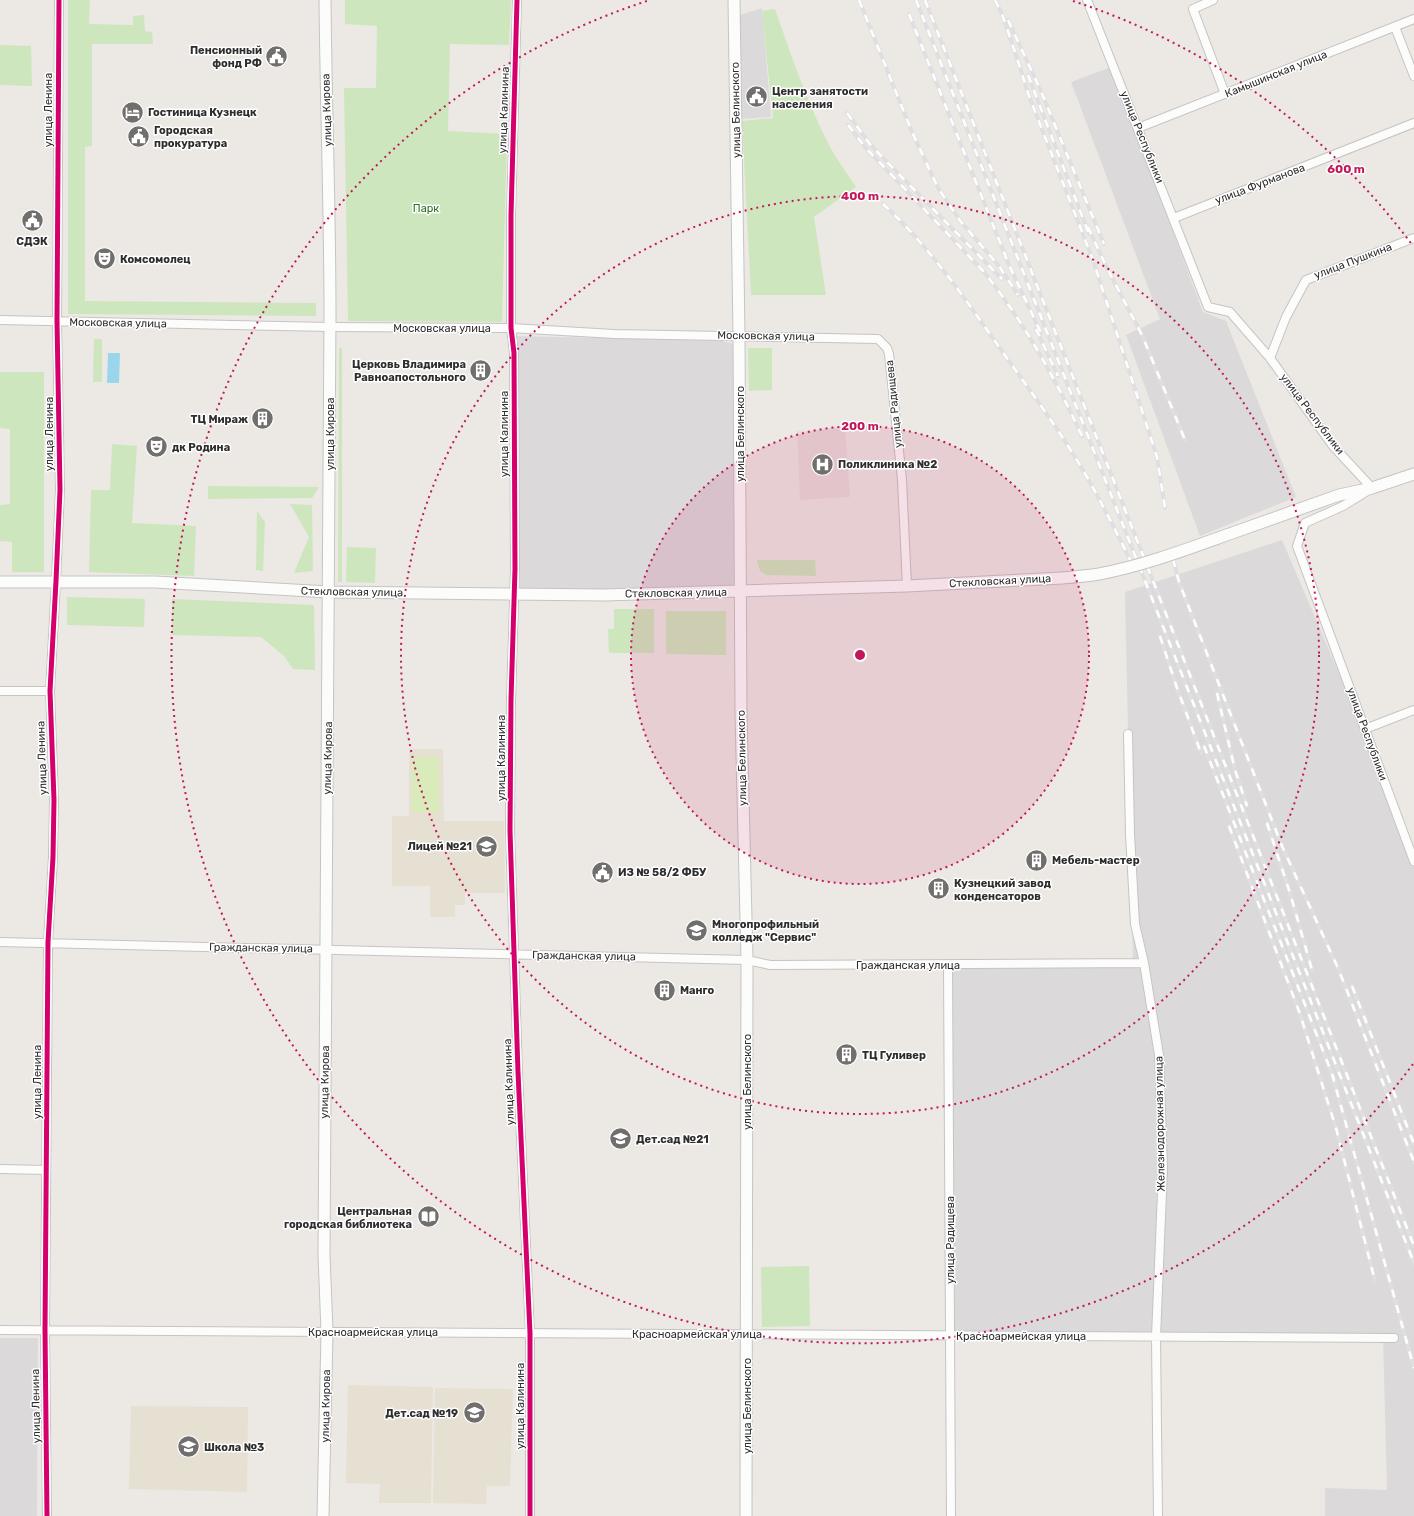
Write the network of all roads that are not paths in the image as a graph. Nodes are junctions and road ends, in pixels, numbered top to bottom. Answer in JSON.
{"nodes":[{"id":1,"x":59,"y":0,"type":"edge"},
{"id":2,"x":325,"y":0,"type":"edge"},
{"id":3,"x":517,"y":0,"type":"edge"},
{"id":4,"x":734,"y":0,"type":"edge"},
{"id":5,"x":1087,"y":0,"type":"edge"},
{"id":6,"x":1214,"y":0,"type":"edge"},
{"id":7,"x":1414,"y":19,"type":"edge"},
{"id":8,"x":1395,"y":27,"type":"junction"},
{"id":9,"x":1414,"y":76,"type":"edge"},
{"id":10,"x":1225,"y":94,"type":"junction"},
{"id":11,"x":1414,"y":123,"type":"edge"},
{"id":12,"x":1138,"y":128,"type":"junction"},
{"id":13,"x":1174,"y":218,"type":"junction"},
{"id":14,"x":1414,"y":238,"type":"edge"},
{"id":15,"x":0,"y":320,"type":"edge"},
{"id":16,"x":57,"y":321,"type":"junction"},
{"id":17,"x":330,"y":327,"type":"junction"},
{"id":18,"x":511,"y":328,"type":"junction"},
{"id":19,"x":739,"y":336,"type":"junction"},
{"id":20,"x":883,"y":343,"type":"joint"},
{"id":21,"x":1270,"y":358,"type":"junction"},
{"id":22,"x":1414,"y":474,"type":"edge"},
{"id":23,"x":1372,"y":488,"type":"junction"},
{"id":24,"x":56,"y":581,"type":"junction"},
{"id":25,"x":0,"y":582,"type":"edge"},
{"id":26,"x":907,"y":586,"type":"junction"},
{"id":27,"x":329,"y":592,"type":"junction"},
{"id":28,"x":741,"y":592,"type":"junction"},
{"id":29,"x":514,"y":594,"type":"junction"},
{"id":30,"x":0,"y":691,"type":"edge"},
{"id":31,"x":50,"y":691,"type":"junction"},
{"id":32,"x":1414,"y":710,"type":"edge"},
{"id":33,"x":1365,"y":729,"type":"junction"},
{"id":34,"x":1128,"y":734,"type":"dead end"},
{"id":35,"x":1414,"y":861,"type":"edge"},
{"id":36,"x":0,"y":942,"type":"edge"},
{"id":37,"x":48,"y":942,"type":"junction"},
{"id":38,"x":326,"y":950,"type":"junction"},
{"id":39,"x":514,"y":954,"type":"junction"},
{"id":40,"x":747,"y":960,"type":"junction"},
{"id":41,"x":1144,"y":963,"type":"junction"},
{"id":42,"x":948,"y":965,"type":"junction"},
{"id":43,"x":0,"y":1169,"type":"edge"},
{"id":44,"x":46,"y":1170,"type":"junction"},
{"id":45,"x":0,"y":1330,"type":"edge"},
{"id":46,"x":45,"y":1330,"type":"junction"},
{"id":47,"x":327,"y":1332,"type":"junction"},
{"id":48,"x":530,"y":1333,"type":"junction"},
{"id":49,"x":747,"y":1334,"type":"junction"},
{"id":50,"x":951,"y":1335,"type":"junction"},
{"id":51,"x":1156,"y":1337,"type":"junction"},
{"id":52,"x":1394,"y":1338,"type":"dead end"},
{"id":53,"x":47,"y":1516,"type":"edge"},
{"id":54,"x":323,"y":1516,"type":"edge"},
{"id":55,"x":530,"y":1516,"type":"edge"},
{"id":56,"x":746,"y":1516,"type":"edge"},
{"id":57,"x":951,"y":1516,"type":"edge"},
{"id":58,"x":1158,"y":1516,"type":"edge"}],
"edges":[{"from":1,"to":16,"type":"street","name":"улица Ленина"},
{"from":2,"to":17,"type":"street","name":"улица Кирова"},
{"from":3,"to":18,"type":"street","name":"улица Калинина"},
{"from":4,"to":19,"type":"street","name":"улица Белинского"},
{"from":5,"to":12,"type":"street","name":"улица Республики"},
{"from":6,"to":10,"type":"street"},
{"from":7,"to":8,"type":"street","name":"Камышинская улица"},
{"from":8,"to":9,"type":"street"},
{"from":8,"to":10,"type":"street","name":"Камышинская улица"},
{"from":10,"to":12,"type":"street","name":"Камышинская улица"},
{"from":11,"to":13,"type":"street","name":"улица Фурманова"},
{"from":12,"to":13,"type":"street","name":"улица Республики"},
{"from":13,"to":21,"type":"street","name":"улица Республики"},
{"from":14,"to":21,"type":"street","name":"улица Пушкина"},
{"from":15,"to":16,"type":"street","name":"Московская улица"},
{"from":16,"to":17,"type":"street","name":"Московская улица"},
{"from":16,"to":24,"type":"street","name":"улица Ленина"},
{"from":17,"to":18,"type":"street","name":"Московская улица"},
{"from":17,"to":27,"type":"street","name":"улица Кирова"},
{"from":18,"to":19,"type":"street","name":"Московская улица"},
{"from":18,"to":29,"type":"street","name":"улица Калинина"},
{"from":19,"to":20,"type":"street","name":"Московская улица"},
{"from":19,"to":28,"type":"street","name":"улица Белинского"},
{"from":20,"to":26,"type":"street","name":"улица Радищева"},
{"from":21,"to":23,"type":"street","name":"улица Республики"},
{"from":22,"to":23,"type":"street","name":"Стекловская улица"},
{"from":23,"to":26,"type":"street","name":"Стекловская улица","bridge":true},
{"from":23,"to":33,"type":"street","name":"улица Республики"},
{"from":24,"to":25,"type":"street","name":"Стекловская улица"},
{"from":24,"to":27,"type":"street","name":"Стекловская улица"},
{"from":24,"to":31,"type":"street","name":"улица Ленина"},
{"from":26,"to":28,"type":"street","name":"Стекловская улица"},
{"from":27,"to":29,"type":"street","name":"Стекловская улица"},
{"from":27,"to":38,"type":"street","name":"улица Кирова"},
{"from":28,"to":29,"type":"street","name":"Стекловская улица"},
{"from":28,"to":40,"type":"street","name":"улица Белинского"},
{"from":29,"to":39,"type":"street","name":"улица Калинина"},
{"from":30,"to":31,"type":"street"},
{"from":31,"to":37,"type":"street","name":"улица Ленина"},
{"from":32,"to":33,"type":"street"},
{"from":33,"to":35,"type":"street","name":"улица Республики"},
{"from":34,"to":41,"type":"street","name":"Железнодорожная улица"},
{"from":36,"to":37,"type":"street","name":"Гражданская улица"},
{"from":37,"to":38,"type":"street","name":"Гражданская улица"},
{"from":37,"to":44,"type":"street","name":"улица Ленина"},
{"from":38,"to":39,"type":"street","name":"Гражданская улица"},
{"from":38,"to":47,"type":"street","name":"улица Кирова"},
{"from":39,"to":40,"type":"street","name":"Гражданская улица"},
{"from":39,"to":48,"type":"street","name":"улица Калинина"},
{"from":40,"to":42,"type":"street","name":"Гражданская улица"},
{"from":40,"to":49,"type":"street","name":"улица Белинского"},
{"from":41,"to":42,"type":"street","name":"Гражданская улица"},
{"from":41,"to":51,"type":"street","name":"Железнодорожная улица"},
{"from":42,"to":50,"type":"street","name":"улица Радищева"},
{"from":43,"to":44,"type":"street"},
{"from":44,"to":46,"type":"street","name":"улица Ленина"},
{"from":45,"to":46,"type":"street","name":"Красноармейская улица"},
{"from":46,"to":47,"type":"street","name":"Красноармейская улица"},
{"from":46,"to":53,"type":"street","name":"улица Ленина"},
{"from":47,"to":48,"type":"street","name":"Красноармейская улица"},
{"from":47,"to":54,"type":"street","name":"улица Кирова"},
{"from":48,"to":49,"type":"street","name":"Красноармейская улица"},
{"from":48,"to":55,"type":"street","name":"улица Калинина"},
{"from":49,"to":50,"type":"street","name":"Красноармейская улица"},
{"from":49,"to":56,"type":"street","name":"улица Белинского"},
{"from":50,"to":51,"type":"street","name":"Красноармейская улица"},
{"from":50,"to":57,"type":"street","name":"улица Радищева"},
{"from":51,"to":52,"type":"street","name":"Красноармейская улица"},
{"from":51,"to":58,"type":"street","name":"Железнодорожная улица"}]}
